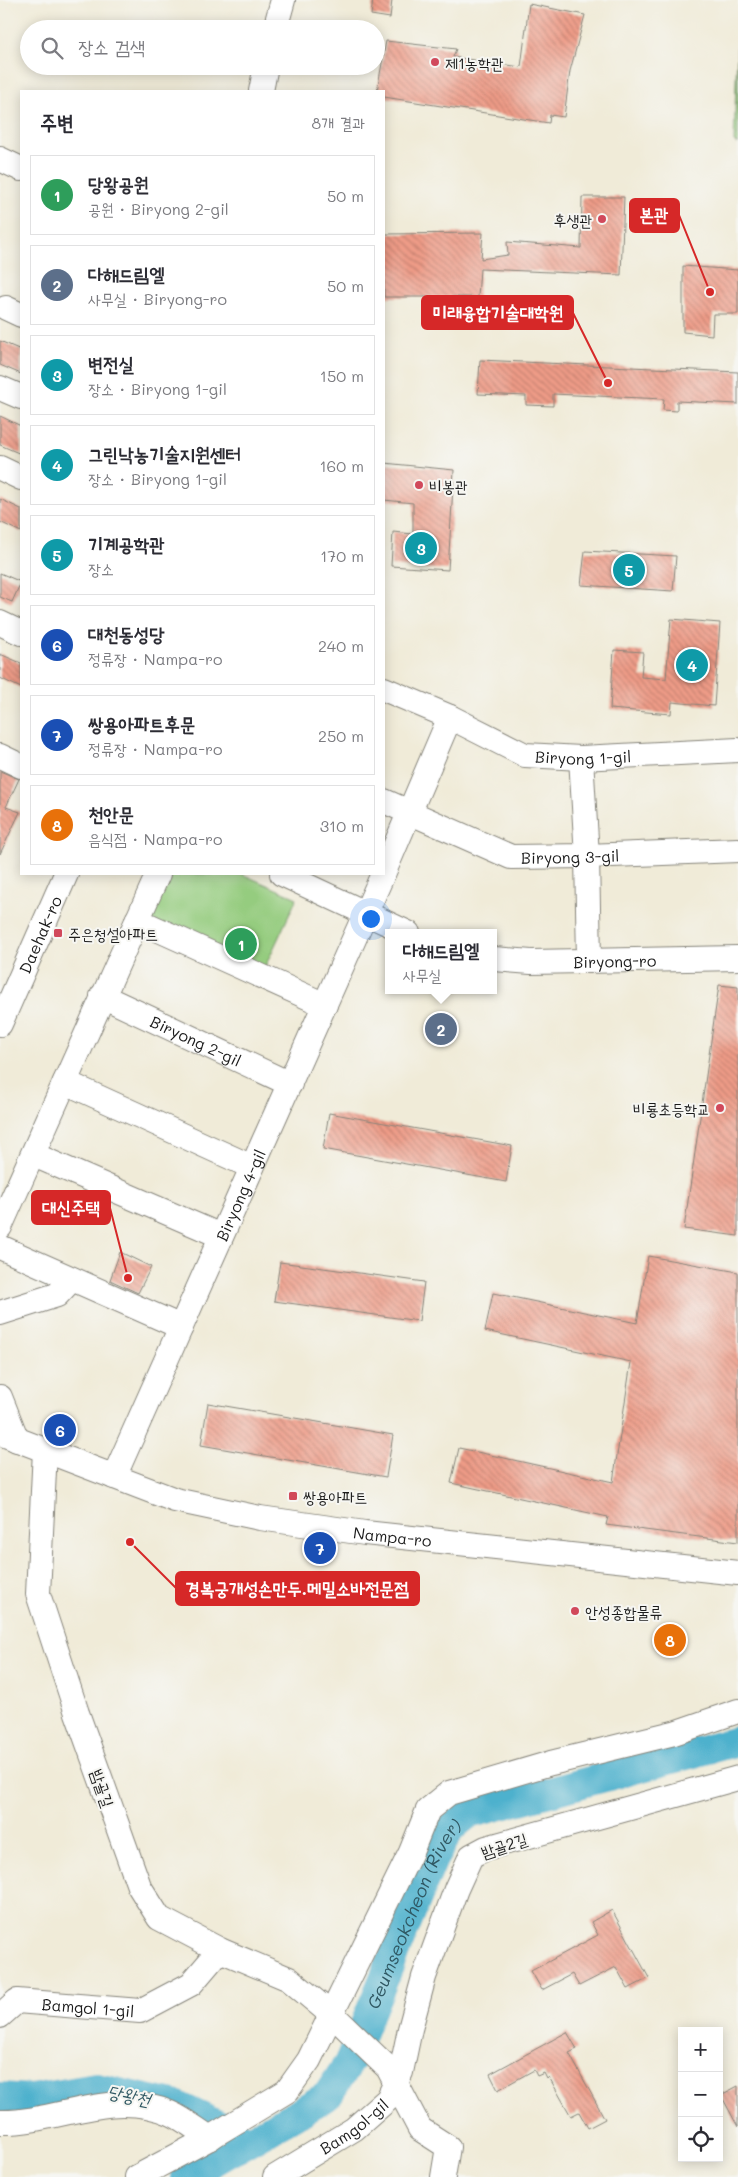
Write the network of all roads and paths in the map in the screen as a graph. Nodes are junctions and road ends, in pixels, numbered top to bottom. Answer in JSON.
{"nodes":[{"id":1,"x":277,"y":2,"type":"edge"},
{"id":2,"x":276,"y":20,"type":"edge"},
{"id":3,"x":264,"y":75,"type":"edge"},
{"id":4,"x":260,"y":90,"type":"edge"},
{"id":5,"x":0,"y":159,"type":"edge"},
{"id":6,"x":20,"y":169,"type":"edge"},
{"id":7,"x":0,"y":388,"type":"edge"},
{"id":8,"x":20,"y":397,"type":"edge"},
{"id":9,"x":0,"y":468,"type":"edge"},
{"id":10,"x":20,"y":478,"type":"edge"},
{"id":11,"x":0,"y":623,"type":"edge"},
{"id":12,"x":20,"y":633,"type":"edge"},
{"id":13,"x":385,"y":689,"type":"edge"},
{"id":14,"x":450,"y":717,"type":"junction"},
{"id":15,"x":738,"y":750,"type":"edge"},
{"id":16,"x":0,"y":756,"type":"edge"},
{"id":17,"x":581,"y":758,"type":"junction"},
{"id":18,"x":20,"y":766,"type":"edge"},
{"id":19,"x":385,"y":801,"type":"edge"},
{"id":20,"x":409,"y":812,"type":"junction"},
{"id":21,"x":738,"y":850,"type":"edge"},
{"id":22,"x":587,"y":856,"type":"junction"},
{"id":23,"x":385,"y":868,"type":"edge"},
{"id":24,"x":66,"y":875,"type":"edge"},
{"id":25,"x":158,"y":875,"type":"edge"},
{"id":26,"x":284,"y":875,"type":"edge"},
{"id":27,"x":382,"y":875,"type":"edge"},
{"id":28,"x":366,"y":913,"type":"junction"},
{"id":29,"x":137,"y":920,"type":"junction"},
{"id":30,"x":400,"y":929,"type":"edge"},
{"id":31,"x":738,"y":958,"type":"edge"},
{"id":32,"x":497,"y":959,"type":"edge"},
{"id":33,"x":589,"y":961,"type":"junction"},
{"id":34,"x":102,"y":996,"type":"junction"},
{"id":35,"x":325,"y":1005,"type":"junction"},
{"id":36,"x":0,"y":1024,"type":"edge"},
{"id":37,"x":65,"y":1082,"type":"junction"},
{"id":38,"x":290,"y":1084,"type":"junction"},
{"id":39,"x":34,"y":1155,"type":"junction"},
{"id":40,"x":252,"y":1167,"type":"junction"},
{"id":41,"x":0,"y":1227,"type":"edge"},
{"id":42,"x":222,"y":1236,"type":"junction"},
{"id":43,"x":0,"y":1247,"type":"edge"},
{"id":44,"x":72,"y":1279,"type":"junction"},
{"id":45,"x":0,"y":1313,"type":"edge"},
{"id":46,"x":181,"y":1327,"type":"junction"},
{"id":47,"x":0,"y":1397,"type":"edge"},
{"id":48,"x":9,"y":1436,"type":"edge"},
{"id":49,"x":45,"y":1450,"type":"junction"},
{"id":50,"x":114,"y":1477,"type":"junction"},
{"id":51,"x":738,"y":1573,"type":"edge"},
{"id":52,"x":738,"y":1711,"type":"edge"},
{"id":53,"x":738,"y":1778,"type":"edge"},
{"id":54,"x":220,"y":1950,"type":"junction"},
{"id":55,"x":0,"y":2016,"type":"edge"},
{"id":56,"x":334,"y":2017,"type":"junction"},
{"id":57,"x":393,"y":2075,"type":"junction"},
{"id":58,"x":0,"y":2122,"type":"edge"},
{"id":59,"x":220,"y":2132,"type":"junction"},
{"id":60,"x":136,"y":2177,"type":"edge"},
{"id":61,"x":275,"y":2177,"type":"edge"},
{"id":62,"x":443,"y":2177,"type":"edge"}],
"edges":[{"from":1,"to":2,"type":"street"},
{"from":3,"to":4,"type":"street"},
{"from":5,"to":6,"type":"street"},
{"from":7,"to":8,"type":"street"},
{"from":9,"to":10,"type":"street"},
{"from":11,"to":12,"type":"street"},
{"from":13,"to":14,"type":"street","name":"Biryong 1-gil"},
{"from":14,"to":17,"type":"street","name":"Biryong 1-gil"},
{"from":14,"to":20,"type":"street","name":"Biryong 4-gil"},
{"from":15,"to":17,"type":"street","name":"Biryong 1-gil"},
{"from":16,"to":18,"type":"street"},
{"from":17,"to":22,"type":"street"},
{"from":19,"to":20,"type":"street","name":"Biryong 3-gil"},
{"from":20,"to":22,"type":"street","name":"Biryong 3-gil"},
{"from":20,"to":23,"type":"street","name":"Biryong 4-gil"},
{"from":21,"to":22,"type":"street","name":"Biryong 3-gil"},
{"from":22,"to":33,"type":"street"},
{"from":24,"to":36,"type":"street","name":"Daehak-ro"},
{"from":25,"to":29,"type":"street"},
{"from":26,"to":28,"type":"street"},
{"from":27,"to":28,"type":"street","name":"Biryong 4-gil"},
{"from":28,"to":30,"type":"street"},
{"from":28,"to":35,"type":"street","name":"Biryong 4-gil"},
{"from":29,"to":34,"type":"street"},
{"from":29,"to":35,"type":"street"},
{"from":31,"to":33,"type":"street","name":"Biryong-ro"},
{"from":32,"to":33,"type":"street","name":"Biryong-ro"},
{"from":34,"to":37,"type":"street"},
{"from":34,"to":38,"type":"street","name":"Biryong 2-gil"},
{"from":35,"to":38,"type":"street","name":"Biryong 4-gil"},
{"from":37,"to":39,"type":"street"},
{"from":37,"to":40,"type":"street"},
{"from":38,"to":40,"type":"street","name":"Biryong 4-gil"},
{"from":39,"to":41,"type":"street"},
{"from":39,"to":42,"type":"street"},
{"from":40,"to":42,"type":"street","name":"Biryong 4-gil"},
{"from":42,"to":46,"type":"street","name":"Biryong 4-gil"},
{"from":43,"to":44,"type":"street"},
{"from":44,"to":45,"type":"street"},
{"from":44,"to":46,"type":"street"},
{"from":46,"to":50,"type":"street","name":"Biryong 4-gil"},
{"from":47,"to":48,"type":"street"},
{"from":48,"to":49,"type":"street","name":"Nampa-ro"},
{"from":49,"to":50,"type":"street","name":"Nampa-ro"},
{"from":49,"to":54,"type":"street","name":"밤골길"},
{"from":50,"to":51,"type":"street","name":"Nampa-ro"},
{"from":52,"to":56,"type":"street"},
{"from":53,"to":57,"type":"street","name":"밤골2길"},
{"from":54,"to":55,"type":"street","name":"Bamgol 1-gil"},
{"from":54,"to":56,"type":"street","name":"밤골길"},
{"from":56,"to":57,"type":"street","name":"Bamgol-gil"},
{"from":56,"to":59,"type":"street"},
{"from":57,"to":61,"type":"street","name":"Bamgol-gil"},
{"from":57,"to":62,"type":"street","name":"Bamgol-gil"},
{"from":58,"to":59,"type":"street"},
{"from":59,"to":60,"type":"street"}]}
